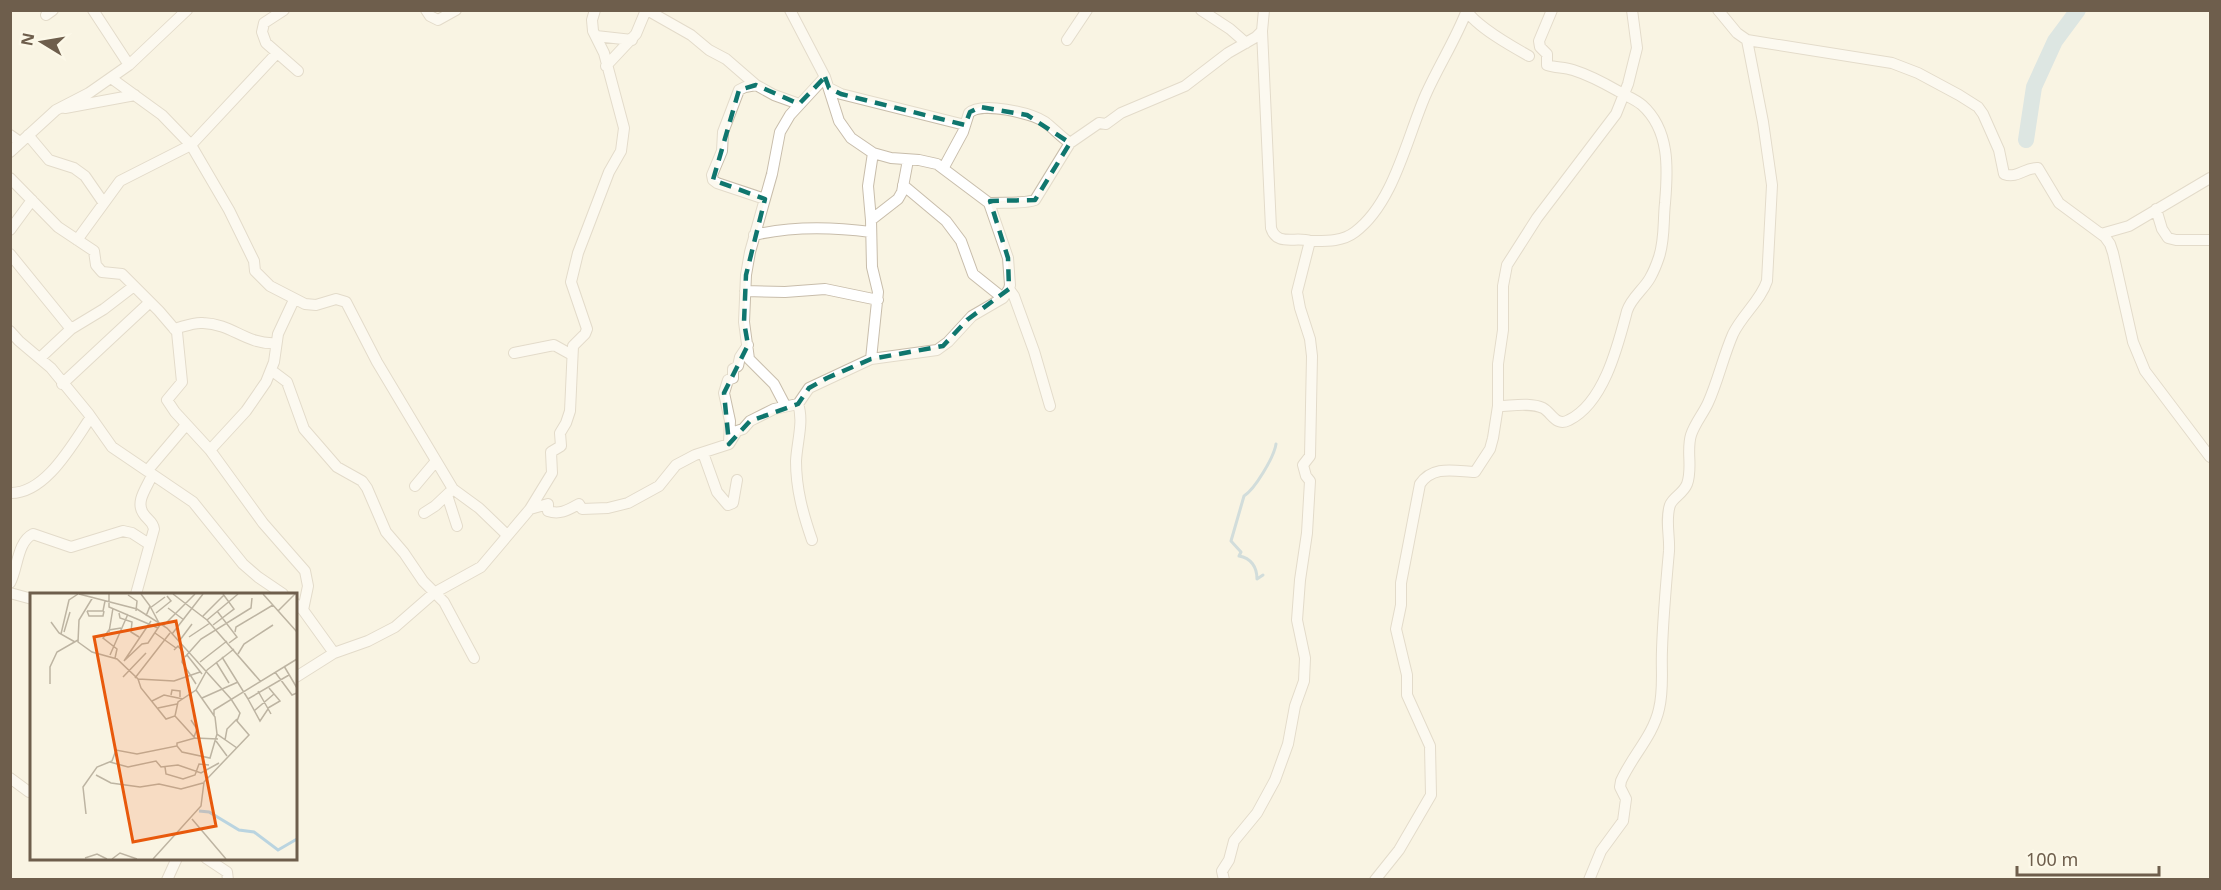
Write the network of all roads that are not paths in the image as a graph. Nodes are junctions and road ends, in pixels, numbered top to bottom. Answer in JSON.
{"nodes":[{"id":1,"x":93,"y":10,"type":"edge"},
{"id":2,"x":188,"y":10,"type":"edge"},
{"id":3,"x":284,"y":10,"type":"edge"},
{"id":4,"x":426,"y":10,"type":"edge"},
{"id":5,"x":456,"y":10,"type":"edge"},
{"id":6,"x":595,"y":10,"type":"edge"},
{"id":7,"x":647,"y":10,"type":"edge"},
{"id":8,"x":790,"y":10,"type":"edge"},
{"id":9,"x":1087,"y":10,"type":"edge"},
{"id":10,"x":1201,"y":10,"type":"edge"},
{"id":11,"x":1264,"y":10,"type":"edge"},
{"id":12,"x":1552,"y":10,"type":"edge"},
{"id":13,"x":1632,"y":10,"type":"edge"},
{"id":14,"x":1718,"y":10,"type":"edge"},
{"id":15,"x":1467,"y":11,"type":"edge"},
{"id":16,"x":1262,"y":32,"type":"junction"},
{"id":17,"x":596,"y":36,"type":"junction"},
{"id":18,"x":632,"y":40,"type":"junction"},
{"id":19,"x":1067,"y":40,"type":"dead end"},
{"id":20,"x":1746,"y":40,"type":"junction"},
{"id":21,"x":1245,"y":43,"type":"junction"},
{"id":22,"x":277,"y":53,"type":"junction"},
{"id":23,"x":1528,"y":56,"type":"dead end"},
{"id":24,"x":129,"y":65,"type":"junction"},
{"id":25,"x":606,"y":66,"type":"junction"},
{"id":26,"x":298,"y":71,"type":"dead end"},
{"id":27,"x":745,"y":75,"type":"junction"},
{"id":28,"x":111,"y":78,"type":"junction"},
{"id":29,"x":827,"y":83,"type":"junction"},
{"id":30,"x":756,"y":85,"type":"junction"},
{"id":31,"x":741,"y":89,"type":"junction"},
{"id":32,"x":135,"y":95,"type":"junction"},
{"id":33,"x":1625,"y":95,"type":"junction"},
{"id":34,"x":799,"y":104,"type":"junction"},
{"id":35,"x":56,"y":110,"type":"junction"},
{"id":36,"x":965,"y":125,"type":"junction"},
{"id":37,"x":10,"y":135,"type":"edge"},
{"id":38,"x":24,"y":139,"type":"junction"},
{"id":39,"x":1070,"y":144,"type":"junction"},
{"id":40,"x":191,"y":145,"type":"junction"},
{"id":41,"x":10,"y":152,"type":"edge"},
{"id":42,"x":873,"y":153,"type":"junction"},
{"id":43,"x":908,"y":160,"type":"junction"},
{"id":44,"x":944,"y":167,"type":"junction"},
{"id":45,"x":10,"y":178,"type":"edge"},
{"id":46,"x":2211,"y":178,"type":"edge"},
{"id":47,"x":903,"y":185,"type":"junction"},
{"id":48,"x":32,"y":200,"type":"junction"},
{"id":49,"x":765,"y":200,"type":"junction"},
{"id":50,"x":103,"y":202,"type":"junction"},
{"id":51,"x":989,"y":203,"type":"junction"},
{"id":52,"x":2156,"y":209,"type":"junction"},
{"id":53,"x":871,"y":220,"type":"junction"},
{"id":54,"x":10,"y":230,"type":"edge"},
{"id":55,"x":871,"y":232,"type":"junction"},
{"id":56,"x":2101,"y":234,"type":"junction"},
{"id":57,"x":754,"y":236,"type":"junction"},
{"id":58,"x":77,"y":240,"type":"junction"},
{"id":59,"x":2211,"y":240,"type":"edge"},
{"id":60,"x":1310,"y":241,"type":"junction"},
{"id":61,"x":10,"y":254,"type":"edge"},
{"id":62,"x":134,"y":286,"type":"junction"},
{"id":63,"x":745,"y":291,"type":"junction"},
{"id":64,"x":1006,"y":294,"type":"junction"},
{"id":65,"x":878,"y":300,"type":"junction"},
{"id":66,"x":150,"y":302,"type":"junction"},
{"id":67,"x":292,"y":304,"type":"dead end"},
{"id":68,"x":71,"y":329,"type":"junction"},
{"id":69,"x":174,"y":329,"type":"junction"},
{"id":70,"x":10,"y":331,"type":"edge"},
{"id":71,"x":276,"y":343,"type":"junction"},
{"id":72,"x":15,"y":344,"type":"edge"},
{"id":73,"x":748,"y":345,"type":"junction"},
{"id":74,"x":514,"y":353,"type":"dead end"},
{"id":75,"x":572,"y":355,"type":"junction"},
{"id":76,"x":40,"y":358,"type":"junction"},
{"id":77,"x":871,"y":359,"type":"junction"},
{"id":78,"x":271,"y":370,"type":"junction"},
{"id":79,"x":62,"y":384,"type":"junction"},
{"id":80,"x":798,"y":404,"type":"junction"},
{"id":81,"x":785,"y":405,"type":"junction"},
{"id":82,"x":1050,"y":406,"type":"dead end"},
{"id":83,"x":1498,"y":406,"type":"junction"},
{"id":84,"x":91,"y":417,"type":"junction"},
{"id":85,"x":186,"y":425,"type":"junction"},
{"id":86,"x":729,"y":444,"type":"junction"},
{"id":87,"x":210,"y":450,"type":"junction"},
{"id":88,"x":703,"y":453,"type":"junction"},
{"id":89,"x":2211,"y":457,"type":"edge"},
{"id":90,"x":436,"y":461,"type":"junction"},
{"id":91,"x":149,"y":473,"type":"junction"},
{"id":92,"x":737,"y":480,"type":"dead end"},
{"id":93,"x":415,"y":486,"type":"dead end"},
{"id":94,"x":450,"y":492,"type":"junction"},
{"id":95,"x":10,"y":493,"type":"edge"},
{"id":96,"x":530,"y":509,"type":"junction"},
{"id":97,"x":424,"y":513,"type":"dead end"},
{"id":98,"x":457,"y":526,"type":"dead end"},
{"id":99,"x":507,"y":535,"type":"junction"},
{"id":100,"x":812,"y":540,"type":"dead end"},
{"id":101,"x":149,"y":544,"type":"junction"},
{"id":102,"x":10,"y":583,"type":"edge"},
{"id":103,"x":10,"y":593,"type":"edge"},
{"id":104,"x":136,"y":593,"type":"edge"},
{"id":105,"x":282,"y":593,"type":"edge"},
{"id":106,"x":434,"y":593,"type":"junction"},
{"id":107,"x":30,"y":598,"type":"edge"},
{"id":108,"x":299,"y":607,"type":"edge"},
{"id":109,"x":334,"y":653,"type":"junction"},
{"id":110,"x":474,"y":658,"type":"dead end"},
{"id":111,"x":297,"y":676,"type":"edge"},
{"id":112,"x":10,"y":778,"type":"edge"},
{"id":113,"x":30,"y":792,"type":"edge"},
{"id":114,"x":176,"y":860,"type":"edge"},
{"id":115,"x":209,"y":860,"type":"edge"},
{"id":116,"x":167,"y":879,"type":"edge"},
{"id":117,"x":228,"y":879,"type":"edge"},
{"id":118,"x":1224,"y":879,"type":"edge"},
{"id":119,"x":1375,"y":879,"type":"edge"},
{"id":120,"x":1589,"y":879,"type":"edge"}],
"edges":[{"from":1,"to":24,"type":"street"},
{"from":2,"to":24,"type":"street"},
{"from":3,"to":22,"type":"street"},
{"from":4,"to":5,"type":"street"},
{"from":6,"to":17,"type":"street"},
{"from":7,"to":18,"type":"street"},
{"from":7,"to":27,"type":"street"},
{"from":8,"to":29,"type":"street"},
{"from":9,"to":19,"type":"street"},
{"from":10,"to":21,"type":"street"},
{"from":11,"to":16,"type":"street"},
{"from":12,"to":33,"type":"street"},
{"from":13,"to":33,"type":"street"},
{"from":14,"to":20,"type":"street"},
{"from":15,"to":23,"type":"street"},
{"from":15,"to":60,"type":"street"},
{"from":16,"to":21,"type":"street"},
{"from":16,"to":60,"type":"street"},
{"from":17,"to":18,"type":"street"},
{"from":17,"to":25,"type":"street"},
{"from":18,"to":25,"type":"street"},
{"from":20,"to":56,"type":"street"},
{"from":20,"to":120,"type":"street"},
{"from":21,"to":39,"type":"street"},
{"from":22,"to":26,"type":"street"},
{"from":22,"to":40,"type":"street"},
{"from":24,"to":28,"type":"street"},
{"from":25,"to":75,"type":"street"},
{"from":27,"to":30,"type":"street"},
{"from":27,"to":31,"type":"street"},
{"from":28,"to":32,"type":"street"},
{"from":28,"to":35,"type":"street"},
{"from":29,"to":34,"type":"street"},
{"from":29,"to":36,"type":"street"},
{"from":29,"to":42,"type":"street"},
{"from":30,"to":31,"type":"street"},
{"from":30,"to":34,"type":"street"},
{"from":31,"to":49,"type":"street"},
{"from":32,"to":35,"type":"street"},
{"from":32,"to":40,"type":"street"},
{"from":33,"to":83,"type":"street"},
{"from":33,"to":83,"type":"street"},
{"from":34,"to":49,"type":"street"},
{"from":35,"to":38,"type":"street"},
{"from":36,"to":39,"type":"street"},
{"from":36,"to":44,"type":"street"},
{"from":37,"to":38,"type":"street"},
{"from":38,"to":41,"type":"street"},
{"from":38,"to":50,"type":"street"},
{"from":39,"to":51,"type":"street"},
{"from":40,"to":50,"type":"street"},
{"from":40,"to":90,"type":"street"},
{"from":42,"to":43,"type":"street"},
{"from":42,"to":53,"type":"street"},
{"from":43,"to":44,"type":"street"},
{"from":43,"to":47,"type":"street"},
{"from":44,"to":51,"type":"street"},
{"from":45,"to":48,"type":"street"},
{"from":46,"to":52,"type":"street"},
{"from":47,"to":53,"type":"street"},
{"from":47,"to":64,"type":"street"},
{"from":48,"to":54,"type":"street"},
{"from":48,"to":58,"type":"street"},
{"from":49,"to":57,"type":"street"},
{"from":50,"to":58,"type":"street"},
{"from":51,"to":64,"type":"street"},
{"from":52,"to":56,"type":"street"},
{"from":52,"to":59,"type":"street"},
{"from":53,"to":55,"type":"street"},
{"from":55,"to":57,"type":"street"},
{"from":55,"to":65,"type":"street"},
{"from":56,"to":89,"type":"street"},
{"from":57,"to":63,"type":"street"},
{"from":58,"to":62,"type":"street"},
{"from":60,"to":118,"type":"street"},
{"from":61,"to":68,"type":"street"},
{"from":62,"to":66,"type":"street"},
{"from":62,"to":68,"type":"street"},
{"from":63,"to":65,"type":"street"},
{"from":63,"to":73,"type":"street"},
{"from":64,"to":77,"type":"street"},
{"from":64,"to":82,"type":"street"},
{"from":65,"to":77,"type":"street"},
{"from":66,"to":69,"type":"street"},
{"from":66,"to":79,"type":"street"},
{"from":67,"to":71,"type":"street"},
{"from":68,"to":76,"type":"street"},
{"from":69,"to":71,"type":"street"},
{"from":69,"to":85,"type":"street"},
{"from":70,"to":72,"type":"street"},
{"from":71,"to":78,"type":"street"},
{"from":72,"to":76,"type":"street"},
{"from":73,"to":81,"type":"street"},
{"from":73,"to":86,"type":"street"},
{"from":74,"to":75,"type":"street"},
{"from":75,"to":96,"type":"street"},
{"from":76,"to":79,"type":"street"},
{"from":77,"to":80,"type":"street"},
{"from":78,"to":87,"type":"street"},
{"from":78,"to":106,"type":"street"},
{"from":79,"to":84,"type":"street"},
{"from":80,"to":81,"type":"street"},
{"from":80,"to":100,"type":"street"},
{"from":81,"to":86,"type":"street"},
{"from":83,"to":119,"type":"street"},
{"from":84,"to":91,"type":"street"},
{"from":84,"to":95,"type":"street"},
{"from":85,"to":87,"type":"street"},
{"from":85,"to":91,"type":"street"},
{"from":86,"to":88,"type":"street"},
{"from":87,"to":108,"type":"street"},
{"from":88,"to":92,"type":"street"},
{"from":88,"to":96,"type":"street"},
{"from":90,"to":93,"type":"street"},
{"from":90,"to":94,"type":"street"},
{"from":91,"to":101,"type":"street"},
{"from":91,"to":105,"type":"street"},
{"from":94,"to":97,"type":"street"},
{"from":94,"to":98,"type":"street"},
{"from":94,"to":99,"type":"street"},
{"from":96,"to":99,"type":"street"},
{"from":99,"to":106,"type":"street"},
{"from":101,"to":102,"type":"street"},
{"from":101,"to":104,"type":"street"},
{"from":103,"to":107,"type":"street"},
{"from":106,"to":109,"type":"street"},
{"from":106,"to":110,"type":"street"},
{"from":108,"to":109,"type":"street"},
{"from":109,"to":111,"type":"street"},
{"from":112,"to":113,"type":"street"},
{"from":114,"to":116,"type":"street"},
{"from":115,"to":117,"type":"street"}]}
